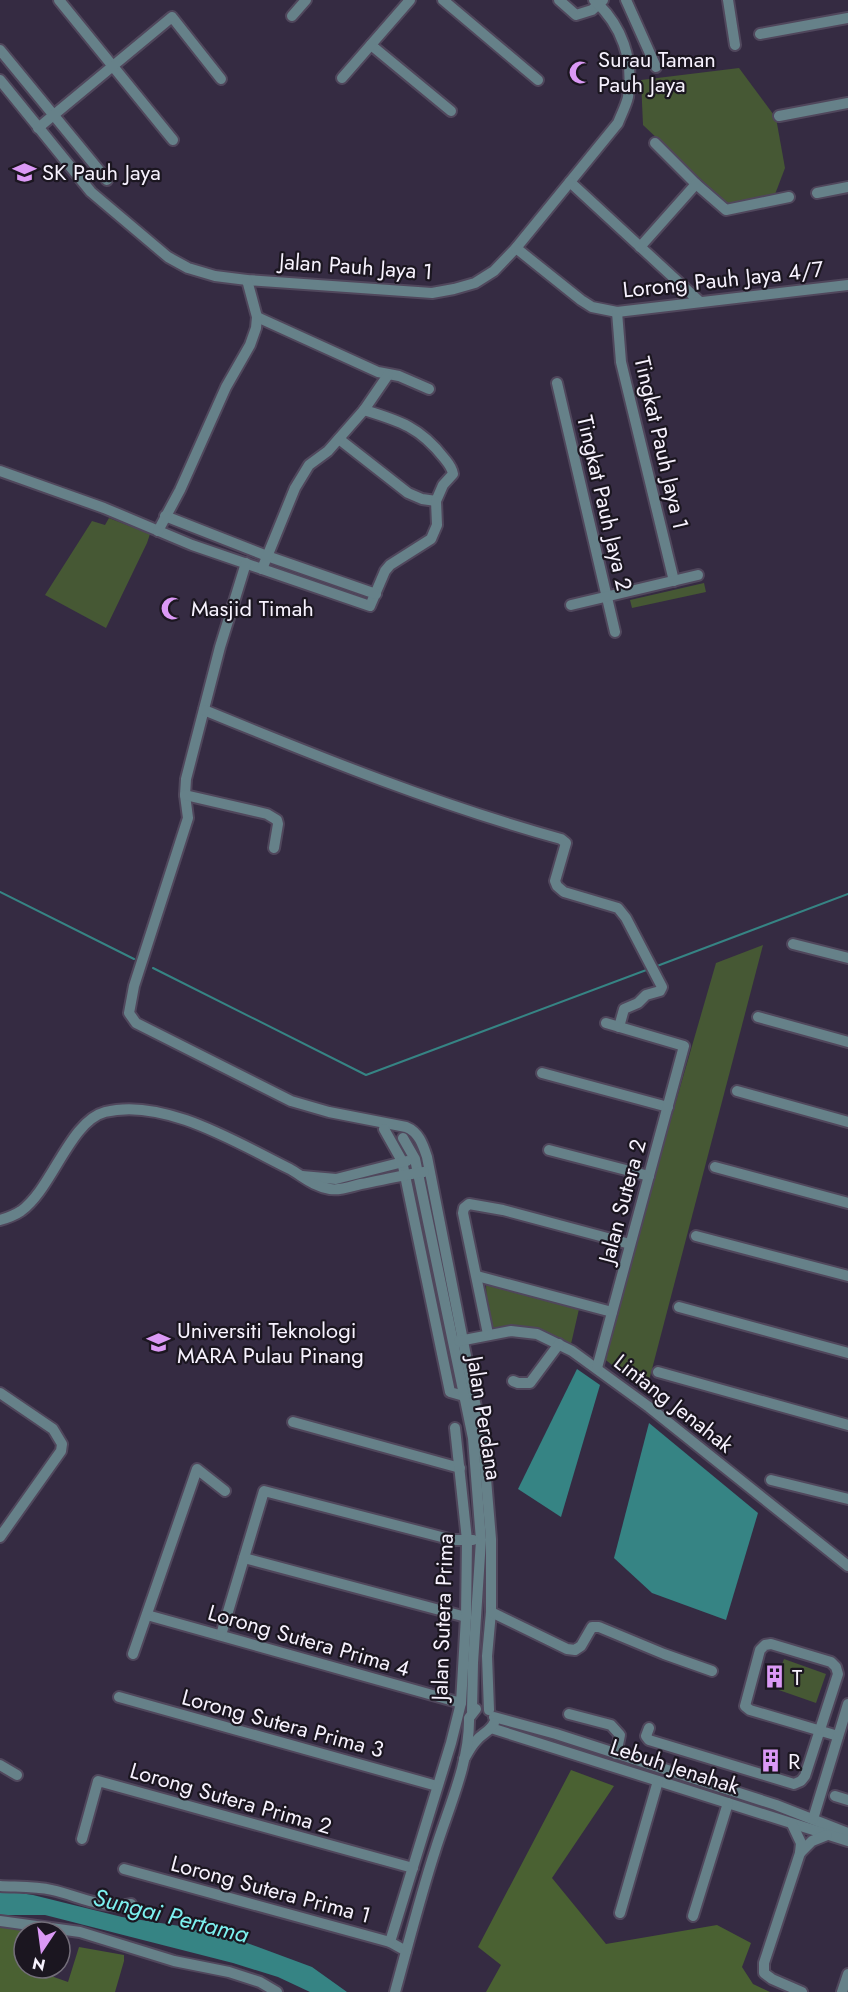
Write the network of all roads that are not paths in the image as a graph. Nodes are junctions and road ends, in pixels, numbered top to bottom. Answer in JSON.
{"nodes":[{"id":1,"x":306,"y":0,"type":"edge"},
{"id":2,"x":410,"y":0,"type":"edge"},
{"id":3,"x":443,"y":0,"type":"edge"},
{"id":4,"x":559,"y":0,"type":"edge"},
{"id":5,"x":626,"y":0,"type":"edge"},
{"id":6,"x":728,"y":0,"type":"edge"},
{"id":7,"x":599,"y":1,"type":"edge"},
{"id":8,"x":63,"y":2,"type":"edge"},
{"id":9,"x":292,"y":16,"type":"dead end"},
{"id":10,"x":848,"y":18,"type":"edge"},
{"id":11,"x":760,"y":34,"type":"dead end"},
{"id":12,"x":371,"y":45,"type":"junction"},
{"id":13,"x":735,"y":45,"type":"dead end"},
{"id":14,"x":0,"y":50,"type":"edge"},
{"id":15,"x":113,"y":66,"type":"junction"},
{"id":16,"x":656,"y":67,"type":"dead end"},
{"id":17,"x":342,"y":78,"type":"dead end"},
{"id":18,"x":221,"y":79,"type":"dead end"},
{"id":19,"x":0,"y":80,"type":"edge"},
{"id":20,"x":538,"y":80,"type":"dead end"},
{"id":21,"x":848,"y":104,"type":"edge"},
{"id":22,"x":451,"y":111,"type":"dead end"},
{"id":23,"x":54,"y":115,"type":"junction"},
{"id":24,"x":779,"y":116,"type":"dead end"},
{"id":25,"x":38,"y":128,"type":"junction"},
{"id":26,"x":173,"y":140,"type":"dead end"},
{"id":27,"x":655,"y":143,"type":"dead end"},
{"id":28,"x":107,"y":180,"type":"dead end"},
{"id":29,"x":570,"y":182,"type":"junction"},
{"id":30,"x":696,"y":184,"type":"junction"},
{"id":31,"x":848,"y":187,"type":"edge"},
{"id":32,"x":817,"y":193,"type":"dead end"},
{"id":33,"x":789,"y":197,"type":"dead end"},
{"id":34,"x":640,"y":247,"type":"junction"},
{"id":35,"x":516,"y":248,"type":"junction"},
{"id":36,"x":247,"y":280,"type":"junction"},
{"id":37,"x":848,"y":285,"type":"edge"},
{"id":38,"x":700,"y":302,"type":"junction"},
{"id":39,"x":617,"y":312,"type":"junction"},
{"id":40,"x":257,"y":316,"type":"junction"},
{"id":41,"x":388,"y":375,"type":"junction"},
{"id":42,"x":557,"y":383,"type":"dead end"},
{"id":43,"x":429,"y":389,"type":"dead end"},
{"id":44,"x":364,"y":410,"type":"junction"},
{"id":45,"x":339,"y":439,"type":"junction"},
{"id":46,"x":0,"y":471,"type":"edge"},
{"id":47,"x":436,"y":501,"type":"junction"},
{"id":48,"x":165,"y":516,"type":"junction"},
{"id":49,"x":158,"y":531,"type":"junction"},
{"id":50,"x":267,"y":556,"type":"junction"},
{"id":51,"x":246,"y":563,"type":"junction"},
{"id":52,"x":262,"y":568,"type":"junction"},
{"id":53,"x":698,"y":575,"type":"dead end"},
{"id":54,"x":674,"y":581,"type":"junction"},
{"id":55,"x":376,"y":594,"type":"junction"},
{"id":56,"x":607,"y":597,"type":"junction"},
{"id":57,"x":571,"y":605,"type":"dead end"},
{"id":58,"x":615,"y":632,"type":"dead end"},
{"id":59,"x":204,"y":710,"type":"junction"},
{"id":60,"x":185,"y":795,"type":"junction"},
{"id":61,"x":274,"y":848,"type":"dead end"},
{"id":62,"x":793,"y":944,"type":"dead end"},
{"id":63,"x":848,"y":958,"type":"edge"},
{"id":64,"x":758,"y":1017,"type":"dead end"},
{"id":65,"x":606,"y":1023,"type":"dead end"},
{"id":66,"x":619,"y":1027,"type":"junction"},
{"id":67,"x":848,"y":1042,"type":"edge"},
{"id":68,"x":542,"y":1073,"type":"dead end"},
{"id":69,"x":737,"y":1091,"type":"dead end"},
{"id":70,"x":668,"y":1107,"type":"junction"},
{"id":71,"x":848,"y":1122,"type":"edge"},
{"id":72,"x":384,"y":1130,"type":"dead end"},
{"id":73,"x":404,"y":1138,"type":"dead end"},
{"id":74,"x":549,"y":1150,"type":"dead end"},
{"id":75,"x":421,"y":1158,"type":"junction"},
{"id":76,"x":402,"y":1161,"type":"junction"},
{"id":77,"x":715,"y":1167,"type":"dead end"},
{"id":78,"x":429,"y":1171,"type":"junction"},
{"id":79,"x":418,"y":1173,"type":"junction"},
{"id":80,"x":405,"y":1175,"type":"junction"},
{"id":81,"x":302,"y":1176,"type":"junction"},
{"id":82,"x":649,"y":1176,"type":"junction"},
{"id":83,"x":848,"y":1203,"type":"edge"},
{"id":84,"x":0,"y":1220,"type":"edge"},
{"id":85,"x":696,"y":1236,"type":"dead end"},
{"id":86,"x":630,"y":1244,"type":"junction"},
{"id":87,"x":477,"y":1276,"type":"junction"},
{"id":88,"x":848,"y":1276,"type":"edge"},
{"id":89,"x":679,"y":1307,"type":"dead end"},
{"id":90,"x":612,"y":1312,"type":"junction"},
{"id":91,"x":488,"y":1334,"type":"junction"},
{"id":92,"x":459,"y":1341,"type":"junction"},
{"id":93,"x":559,"y":1344,"type":"junction"},
{"id":94,"x":848,"y":1353,"type":"edge"},
{"id":95,"x":597,"y":1368,"type":"junction"},
{"id":96,"x":658,"y":1372,"type":"dead end"},
{"id":97,"x":513,"y":1381,"type":"dead end"},
{"id":98,"x":0,"y":1393,"type":"edge"},
{"id":99,"x":465,"y":1396,"type":"junction"},
{"id":100,"x":292,"y":1422,"type":"dead end"},
{"id":101,"x":848,"y":1425,"type":"edge"},
{"id":102,"x":455,"y":1428,"type":"dead end"},
{"id":103,"x":460,"y":1468,"type":"junction"},
{"id":104,"x":771,"y":1480,"type":"dead end"},
{"id":105,"x":225,"y":1491,"type":"dead end"},
{"id":106,"x":848,"y":1499,"type":"edge"},
{"id":107,"x":0,"y":1538,"type":"edge"},
{"id":108,"x":467,"y":1540,"type":"junction"},
{"id":109,"x":486,"y":1540,"type":"junction"},
{"id":110,"x":244,"y":1558,"type":"junction"},
{"id":111,"x":848,"y":1566,"type":"edge"},
{"id":112,"x":491,"y":1612,"type":"junction"},
{"id":113,"x":147,"y":1615,"type":"junction"},
{"id":114,"x":466,"y":1617,"type":"junction"},
{"id":115,"x":221,"y":1635,"type":"junction"},
{"id":116,"x":133,"y":1654,"type":"dead end"},
{"id":117,"x":712,"y":1671,"type":"dead end"},
{"id":118,"x":118,"y":1697,"type":"dead end"},
{"id":119,"x":461,"y":1703,"type":"junction"},
{"id":120,"x":848,"y":1704,"type":"edge"},
{"id":121,"x":472,"y":1712,"type":"junction"},
{"id":122,"x":569,"y":1714,"type":"dead end"},
{"id":123,"x":489,"y":1722,"type":"junction"},
{"id":124,"x":470,"y":1725,"type":"junction"},
{"id":125,"x":649,"y":1728,"type":"dead end"},
{"id":126,"x":820,"y":1732,"type":"junction"},
{"id":127,"x":620,"y":1735,"type":"junction"},
{"id":128,"x":838,"y":1736,"type":"junction"},
{"id":129,"x":600,"y":1748,"type":"junction"},
{"id":130,"x":616,"y":1754,"type":"junction"},
{"id":131,"x":464,"y":1759,"type":"junction"},
{"id":132,"x":0,"y":1765,"type":"edge"},
{"id":133,"x":17,"y":1775,"type":"dead end"},
{"id":134,"x":658,"y":1781,"type":"junction"},
{"id":135,"x":437,"y":1786,"type":"junction"},
{"id":136,"x":835,"y":1796,"type":"dead end"},
{"id":137,"x":848,"y":1800,"type":"edge"},
{"id":138,"x":728,"y":1803,"type":"junction"},
{"id":139,"x":813,"y":1819,"type":"junction"},
{"id":140,"x":792,"y":1824,"type":"junction"},
{"id":141,"x":848,"y":1833,"type":"edge"},
{"id":142,"x":827,"y":1835,"type":"junction"},
{"id":143,"x":82,"y":1839,"type":"dead end"},
{"id":144,"x":848,"y":1841,"type":"edge"},
{"id":145,"x":800,"y":1853,"type":"junction"},
{"id":146,"x":412,"y":1868,"type":"junction"},
{"id":147,"x":124,"y":1869,"type":"dead end"},
{"id":148,"x":0,"y":1886,"type":"edge"},
{"id":149,"x":131,"y":1904,"type":"dead end"},
{"id":150,"x":620,"y":1913,"type":"dead end"},
{"id":151,"x":693,"y":1916,"type":"dead end"},
{"id":152,"x":0,"y":1921,"type":"edge"},
{"id":153,"x":390,"y":1942,"type":"junction"},
{"id":154,"x":406,"y":1951,"type":"junction"},
{"id":155,"x":847,"y":1979,"type":"edge"},
{"id":156,"x":278,"y":1992,"type":"edge"},
{"id":157,"x":395,"y":1992,"type":"edge"},
{"id":158,"x":802,"y":1992,"type":"edge"},
{"id":159,"x":842,"y":1992,"type":"edge"}],
"edges":[{"from":1,"to":9,"type":"street"},
{"from":2,"to":12,"type":"street"},
{"from":3,"to":20,"type":"street"},
{"from":4,"to":7,"type":"street"},
{"from":5,"to":16,"type":"street"},
{"from":6,"to":13,"type":"street"},
{"from":7,"to":29,"type":"street","name":"Jalan Pauh Jaya 1"},
{"from":8,"to":15,"type":"street"},
{"from":10,"to":11,"type":"street"},
{"from":12,"to":17,"type":"street"},
{"from":12,"to":22,"type":"street"},
{"from":14,"to":23,"type":"street"},
{"from":15,"to":18,"type":"street"},
{"from":15,"to":23,"type":"street"},
{"from":15,"to":26,"type":"street"},
{"from":19,"to":25,"type":"street","name":"Jalan Pauh Jaya 1"},
{"from":21,"to":24,"type":"street"},
{"from":23,"to":25,"type":"street"},
{"from":23,"to":28,"type":"street"},
{"from":25,"to":36,"type":"street","name":"Jalan Pauh Jaya 1"},
{"from":27,"to":30,"type":"street"},
{"from":29,"to":34,"type":"street"},
{"from":29,"to":35,"type":"street","name":"Jalan Pauh Jaya 1"},
{"from":30,"to":33,"type":"street"},
{"from":30,"to":34,"type":"street"},
{"from":31,"to":32,"type":"street"},
{"from":34,"to":38,"type":"street"},
{"from":35,"to":36,"type":"street","name":"Jalan Pauh Jaya 1"},
{"from":35,"to":39,"type":"street","name":"Lorong Pauh Jaya 4/7"},
{"from":36,"to":40,"type":"street"},
{"from":37,"to":38,"type":"street","name":"Lorong Pauh Jaya 4/7"},
{"from":38,"to":39,"type":"street","name":"Lorong Pauh Jaya 4/7"},
{"from":39,"to":54,"type":"street","name":"Tingkat Pauh Jaya 1"},
{"from":40,"to":41,"type":"street"},
{"from":40,"to":48,"type":"street"},
{"from":41,"to":43,"type":"street"},
{"from":41,"to":44,"type":"street"},
{"from":42,"to":56,"type":"street","name":"Tingkat Pauh Jaya 2"},
{"from":44,"to":45,"type":"street"},
{"from":44,"to":47,"type":"street"},
{"from":45,"to":47,"type":"street"},
{"from":45,"to":50,"type":"street"},
{"from":46,"to":49,"type":"street"},
{"from":47,"to":55,"type":"street"},
{"from":48,"to":49,"type":"street"},
{"from":48,"to":50,"type":"street"},
{"from":49,"to":51,"type":"street"},
{"from":50,"to":52,"type":"street"},
{"from":50,"to":55,"type":"street"},
{"from":51,"to":52,"type":"street"},
{"from":51,"to":59,"type":"street"},
{"from":52,"to":55,"type":"street"},
{"from":53,"to":54,"type":"street"},
{"from":54,"to":56,"type":"street"},
{"from":56,"to":57,"type":"street"},
{"from":56,"to":58,"type":"street","name":"Tingkat Pauh Jaya 2"},
{"from":59,"to":60,"type":"street"},
{"from":59,"to":66,"type":"street"},
{"from":60,"to":61,"type":"street"},
{"from":60,"to":75,"type":"street"},
{"from":62,"to":63,"type":"street"},
{"from":64,"to":67,"type":"street"},
{"from":65,"to":66,"type":"street"},
{"from":66,"to":70,"type":"street","name":"Jalan Sutera 2"},
{"from":68,"to":70,"type":"street"},
{"from":69,"to":71,"type":"street"},
{"from":70,"to":82,"type":"street","name":"Jalan Sutera 2"},
{"from":72,"to":76,"type":"street"},
{"from":73,"to":75,"type":"street","name":"Jalan Perdana"},
{"from":74,"to":82,"type":"street"},
{"from":75,"to":76,"type":"street"},
{"from":75,"to":78,"type":"street","name":"Jalan Perdana"},
{"from":75,"to":79,"type":"street","name":"Jalan Perdana"},
{"from":76,"to":80,"type":"street"},
{"from":76,"to":81,"type":"street"},
{"from":77,"to":83,"type":"street"},
{"from":78,"to":79,"type":"street"},
{"from":78,"to":92,"type":"street","name":"Jalan Perdana"},
{"from":79,"to":80,"type":"street"},
{"from":79,"to":92,"type":"street","name":"Jalan Perdana"},
{"from":80,"to":81,"type":"street"},
{"from":80,"to":99,"type":"street"},
{"from":81,"to":84,"type":"street"},
{"from":82,"to":86,"type":"street","name":"Jalan Sutera 2"},
{"from":85,"to":88,"type":"street"},
{"from":86,"to":87,"type":"street"},
{"from":86,"to":90,"type":"street","name":"Jalan Sutera 2"},
{"from":87,"to":90,"type":"street"},
{"from":87,"to":91,"type":"street"},
{"from":89,"to":94,"type":"street"},
{"from":90,"to":95,"type":"street","name":"Jalan Sutera 2"},
{"from":91,"to":92,"type":"street","name":"Lintang Jenahak"},
{"from":91,"to":93,"type":"street","name":"Lintang Jenahak"},
{"from":92,"to":99,"type":"street","name":"Jalan Perdana"},
{"from":92,"to":109,"type":"street","name":"Jalan Perdana"},
{"from":93,"to":95,"type":"street","name":"Lintang Jenahak"},
{"from":93,"to":97,"type":"street"},
{"from":95,"to":111,"type":"street","name":"Lintang Jenahak"},
{"from":96,"to":101,"type":"street"},
{"from":98,"to":107,"type":"street"},
{"from":99,"to":109,"type":"street","name":"Jalan Perdana"},
{"from":100,"to":103,"type":"street"},
{"from":102,"to":103,"type":"street","name":"Jalan Sutera Prima"},
{"from":103,"to":108,"type":"street","name":"Jalan Sutera Prima"},
{"from":104,"to":106,"type":"street"},
{"from":105,"to":113,"type":"street"},
{"from":108,"to":109,"type":"street"},
{"from":108,"to":110,"type":"street"},
{"from":108,"to":114,"type":"street","name":"Jalan Sutera Prima"},
{"from":109,"to":112,"type":"street","name":"Jalan Perdana"},
{"from":109,"to":121,"type":"street","name":"Jalan Perdana"},
{"from":110,"to":114,"type":"street"},
{"from":110,"to":115,"type":"street"},
{"from":112,"to":117,"type":"street"},
{"from":112,"to":123,"type":"street","name":"Jalan Perdana"},
{"from":113,"to":115,"type":"street","name":"Lorong Sutera Prima 4"},
{"from":113,"to":116,"type":"street"},
{"from":114,"to":119,"type":"street","name":"Jalan Sutera Prima"},
{"from":115,"to":119,"type":"street","name":"Lorong Sutera Prima 4"},
{"from":118,"to":135,"type":"street","name":"Lorong Sutera Prima 3"},
{"from":119,"to":135,"type":"street","name":"Jalan Sutera Prima"},
{"from":120,"to":128,"type":"street"},
{"from":121,"to":123,"type":"street"},
{"from":121,"to":124,"type":"street","name":"Jalan Perdana"},
{"from":122,"to":127,"type":"street"},
{"from":123,"to":124,"type":"street"},
{"from":123,"to":129,"type":"street","name":"Lebuh Jenahak"},
{"from":123,"to":131,"type":"street"},
{"from":123,"to":134,"type":"street","name":"Lebuh Jenahak"},
{"from":124,"to":131,"type":"street"},
{"from":125,"to":126,"type":"street"},
{"from":126,"to":126,"type":"street"},
{"from":126,"to":128,"type":"street"},
{"from":127,"to":129,"type":"street"},
{"from":127,"to":130,"type":"street"},
{"from":128,"to":139,"type":"street"},
{"from":129,"to":130,"type":"street","name":"Lebuh Jenahak"},
{"from":130,"to":139,"type":"street","name":"Lebuh Jenahak"},
{"from":131,"to":154,"type":"street"},
{"from":132,"to":133,"type":"street"},
{"from":134,"to":138,"type":"street","name":"Lebuh Jenahak"},
{"from":134,"to":150,"type":"street"},
{"from":135,"to":146,"type":"street","name":"Jalan Sutera Prima"},
{"from":136,"to":137,"type":"street"},
{"from":138,"to":140,"type":"street","name":"Lebuh Jenahak"},
{"from":138,"to":151,"type":"street"},
{"from":139,"to":141,"type":"street","name":"Lebuh Jenahak"},
{"from":140,"to":142,"type":"street","name":"Lebuh Jenahak"},
{"from":140,"to":145,"type":"street"},
{"from":142,"to":144,"type":"street","name":"Lebuh Jenahak"},
{"from":142,"to":145,"type":"street"},
{"from":143,"to":146,"type":"street","name":"Lorong Sutera Prima 2"},
{"from":145,"to":158,"type":"street"},
{"from":146,"to":153,"type":"street","name":"Jalan Sutera Prima"},
{"from":147,"to":153,"type":"street","name":"Lorong Sutera Prima 1"},
{"from":148,"to":149,"type":"street"},
{"from":152,"to":156,"type":"street"},
{"from":153,"to":154,"type":"street","name":"Lorong Sutera Prima 1"},
{"from":154,"to":157,"type":"street"},
{"from":155,"to":159,"type":"street"}]}
